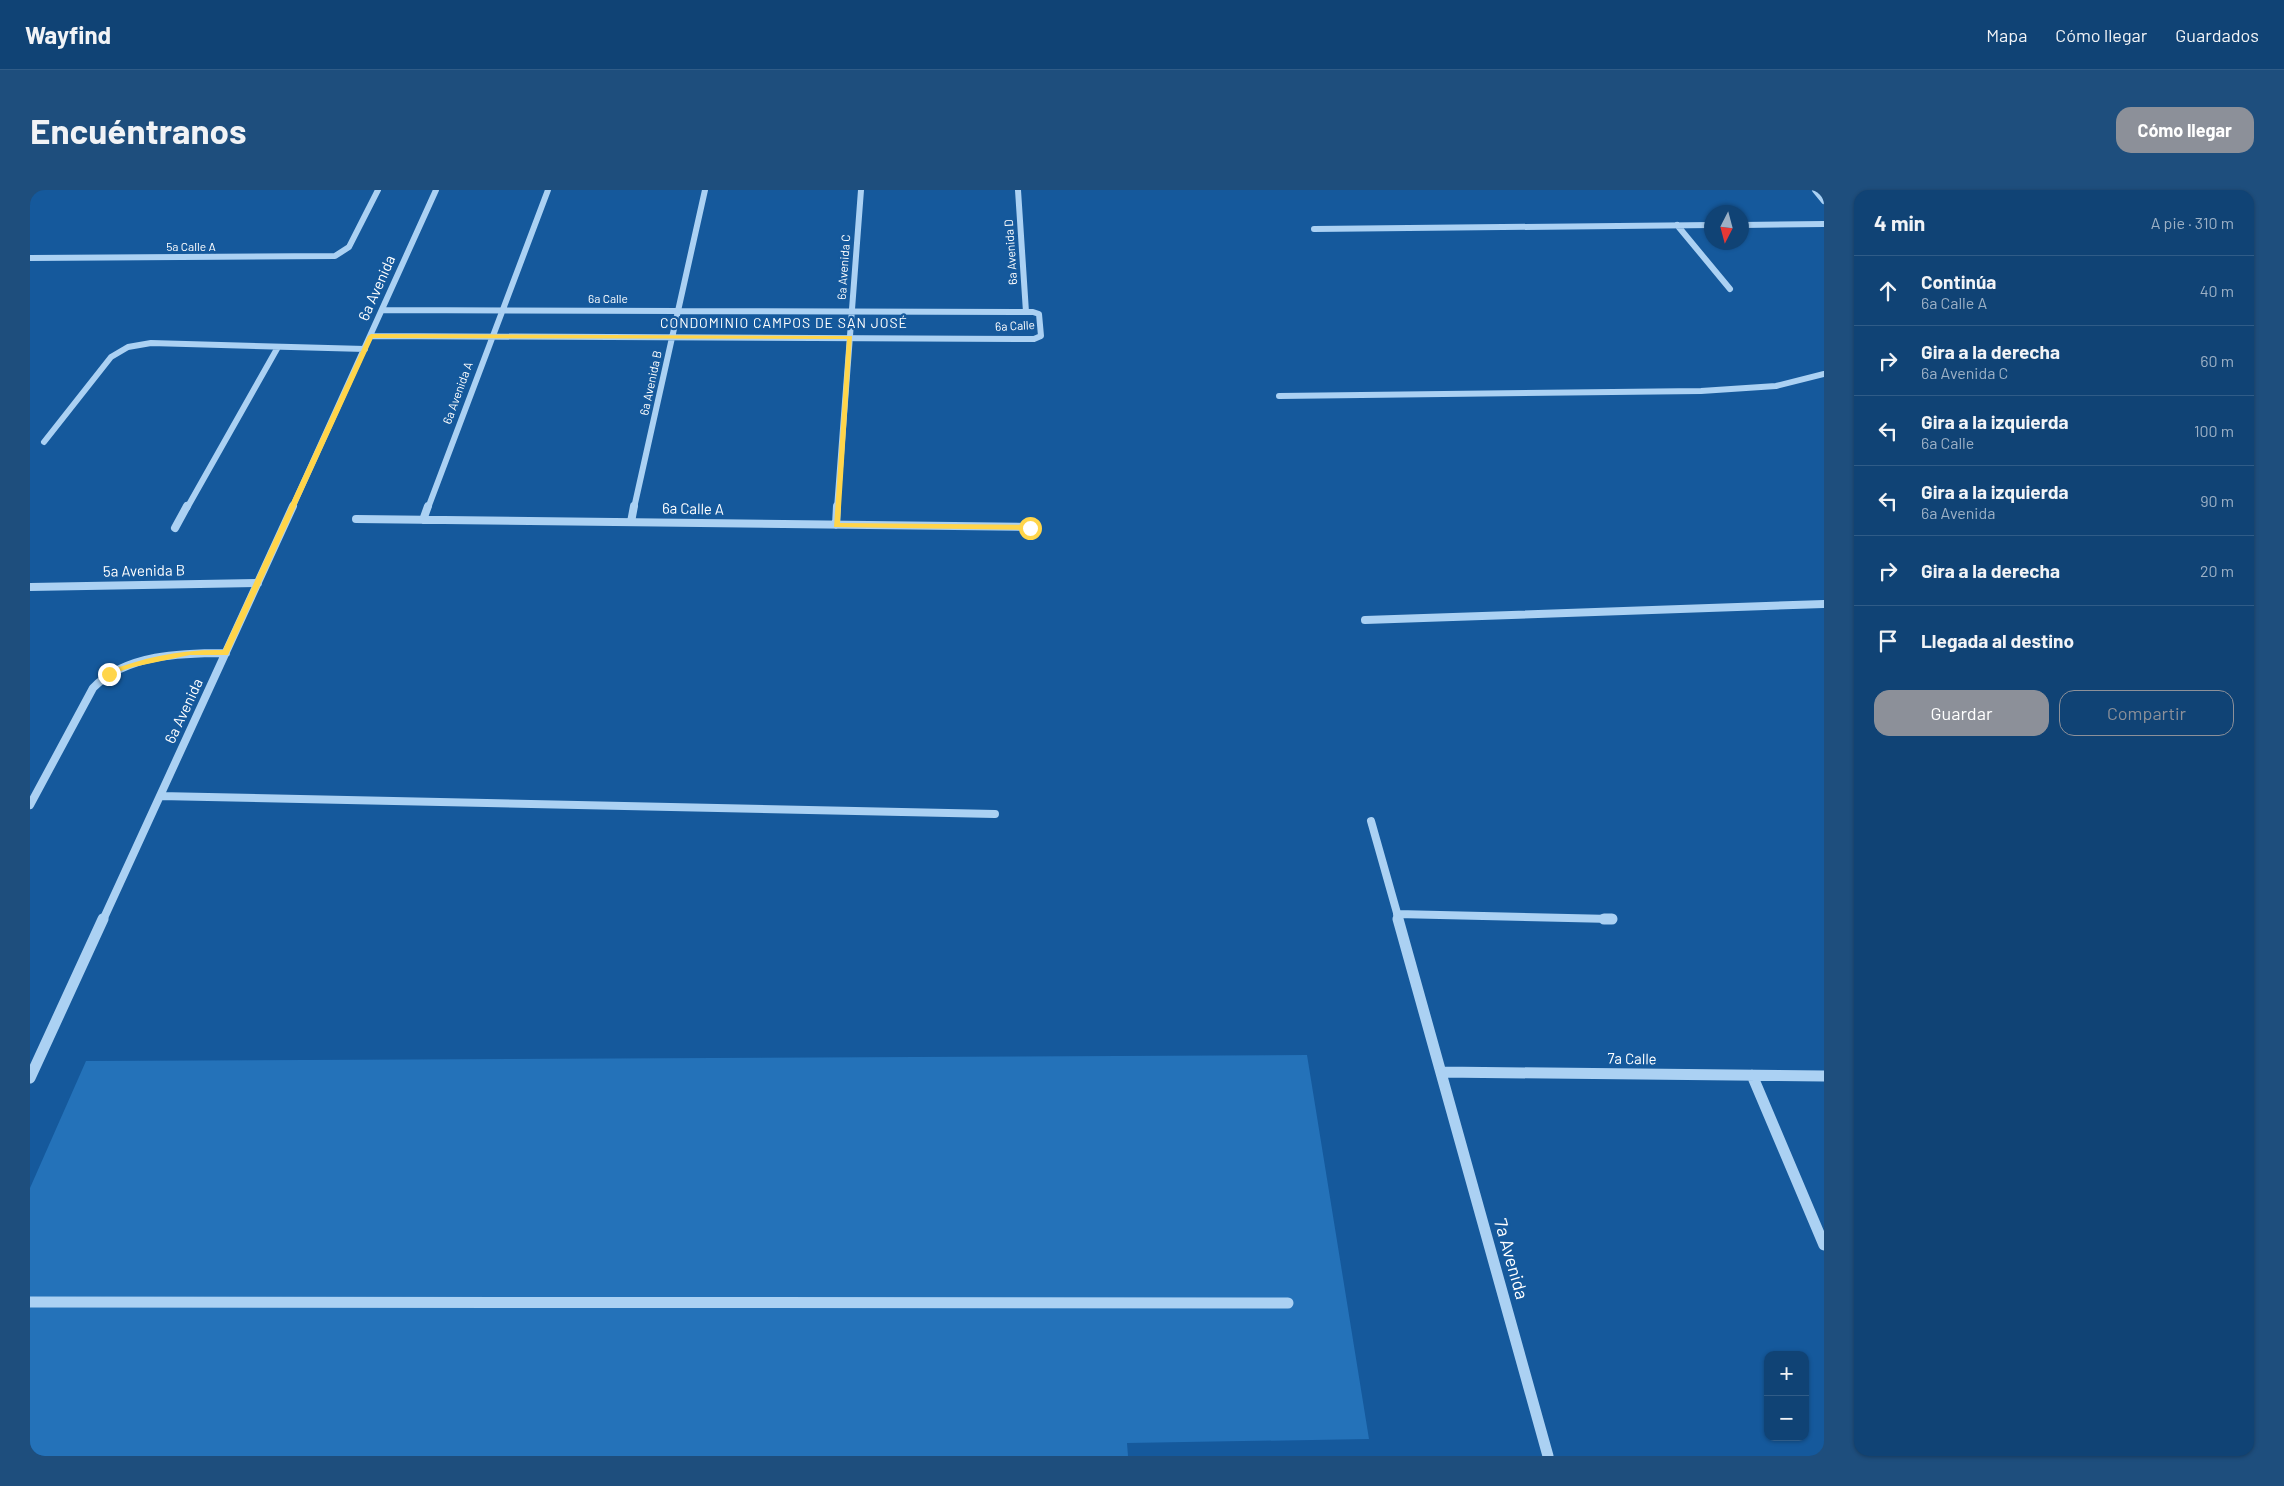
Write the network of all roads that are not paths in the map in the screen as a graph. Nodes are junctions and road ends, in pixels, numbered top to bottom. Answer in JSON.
{"nodes":[{"id":1,"x":378,"y":190,"type":"edge"},
{"id":2,"x":436,"y":190,"type":"edge"},
{"id":3,"x":548,"y":190,"type":"edge"},
{"id":4,"x":705,"y":190,"type":"edge"},
{"id":5,"x":861,"y":190,"type":"edge"},
{"id":6,"x":1018,"y":190,"type":"edge"},
{"id":7,"x":1819,"y":192,"type":"edge"},
{"id":8,"x":1824,"y":201,"type":"edge"},
{"id":9,"x":1824,"y":224,"type":"edge"},
{"id":10,"x":1677,"y":225,"type":"junction"},
{"id":11,"x":1704,"y":225,"type":"edge"},
{"id":12,"x":1749,"y":225,"type":"edge"},
{"id":13,"x":1314,"y":229,"type":"dead end"},
{"id":14,"x":30,"y":258,"type":"edge"},
{"id":15,"x":1730,"y":288,"type":"dead end"},
{"id":16,"x":383,"y":310,"type":"junction"},
{"id":17,"x":502,"y":310,"type":"junction"},
{"id":18,"x":678,"y":311,"type":"junction"},
{"id":19,"x":852,"y":311,"type":"junction"},
{"id":20,"x":1026,"y":312,"type":"junction"},
{"id":21,"x":371,"y":336,"type":"junction"},
{"id":22,"x":491,"y":336,"type":"junction"},
{"id":23,"x":672,"y":337,"type":"junction"},
{"id":24,"x":850,"y":337,"type":"junction"},
{"id":25,"x":278,"y":347,"type":"junction"},
{"id":26,"x":365,"y":349,"type":"junction"},
{"id":27,"x":1824,"y":374,"type":"edge"},
{"id":28,"x":1279,"y":396,"type":"dead end"},
{"id":29,"x":44,"y":442,"type":"dead end"},
{"id":30,"x":356,"y":519,"type":"dead end"},
{"id":31,"x":423,"y":520,"type":"junction"},
{"id":32,"x":631,"y":522,"type":"junction"},
{"id":33,"x":836,"y":525,"type":"junction"},
{"id":34,"x":175,"y":528,"type":"dead end"},
{"id":35,"x":1030,"y":528,"type":"dead end"},
{"id":36,"x":258,"y":583,"type":"junction"},
{"id":37,"x":30,"y":587,"type":"edge"},
{"id":38,"x":1824,"y":604,"type":"edge"},
{"id":39,"x":1365,"y":620,"type":"dead end"},
{"id":40,"x":226,"y":653,"type":"junction"},
{"id":41,"x":160,"y":796,"type":"junction"},
{"id":42,"x":30,"y":805,"type":"edge"},
{"id":43,"x":995,"y":814,"type":"dead end"},
{"id":44,"x":1371,"y":821,"type":"dead end"},
{"id":45,"x":1397,"y":914,"type":"junction"},
{"id":46,"x":1612,"y":919,"type":"dead end"},
{"id":47,"x":1441,"y":1072,"type":"junction"},
{"id":48,"x":1752,"y":1075,"type":"junction"},
{"id":49,"x":1824,"y":1076,"type":"edge"},
{"id":50,"x":30,"y":1078,"type":"edge"},
{"id":51,"x":1824,"y":1245,"type":"edge"},
{"id":52,"x":30,"y":1302,"type":"edge"},
{"id":53,"x":1288,"y":1303,"type":"dead end"},
{"id":54,"x":1548,"y":1456,"type":"edge"}],
"edges":[{"from":1,"to":14,"type":"street","name":"5a Calle A"},
{"from":2,"to":16,"type":"street","name":"6a Avenida"},
{"from":3,"to":17,"type":"street","name":"6a Avenida A"},
{"from":4,"to":18,"type":"street","name":"6a Avenida B"},
{"from":5,"to":19,"type":"street","name":"6a Avenida C"},
{"from":6,"to":20,"type":"street","name":"6a Avenida D"},
{"from":7,"to":8,"type":"street"},
{"from":9,"to":12,"type":"street"},
{"from":10,"to":11,"type":"street"},
{"from":10,"to":13,"type":"street"},
{"from":10,"to":15,"type":"street"},
{"from":16,"to":17,"type":"street","name":"6a Calle"},
{"from":16,"to":21,"type":"street","name":"6a Avenida"},
{"from":17,"to":18,"type":"street","name":"6a Calle"},
{"from":17,"to":22,"type":"street","name":"6a Avenida A"},
{"from":18,"to":19,"type":"street","name":"6a Calle"},
{"from":18,"to":23,"type":"street","name":"6a Avenida B"},
{"from":19,"to":20,"type":"street","name":"6a Calle"},
{"from":19,"to":24,"type":"street","name":"6a Avenida C"},
{"from":20,"to":24,"type":"street","name":"6a Calle"},
{"from":21,"to":22,"type":"street","name":"6a Calle"},
{"from":21,"to":26,"type":"street","name":"6a Avenida"},
{"from":22,"to":23,"type":"street","name":"6a Calle"},
{"from":22,"to":31,"type":"street","name":"6a Avenida A"},
{"from":23,"to":24,"type":"street","name":"6a Calle"},
{"from":23,"to":32,"type":"street","name":"6a Avenida B"},
{"from":24,"to":33,"type":"street","name":"6a Avenida C"},
{"from":25,"to":26,"type":"street"},
{"from":25,"to":29,"type":"street"},
{"from":25,"to":34,"type":"street"},
{"from":26,"to":36,"type":"street","name":"6a Avenida"},
{"from":27,"to":28,"type":"street"},
{"from":30,"to":31,"type":"street","name":"6a Calle A"},
{"from":31,"to":32,"type":"street","name":"6a Calle A"},
{"from":32,"to":33,"type":"street","name":"6a Calle A"},
{"from":33,"to":35,"type":"street","name":"6a Calle A"},
{"from":36,"to":37,"type":"street","name":"5a Avenida B"},
{"from":36,"to":40,"type":"street","name":"6a Avenida"},
{"from":38,"to":39,"type":"street"},
{"from":40,"to":41,"type":"street","name":"6a Avenida"},
{"from":40,"to":42,"type":"street"},
{"from":41,"to":43,"type":"street"},
{"from":41,"to":50,"type":"street","name":"6a Avenida"},
{"from":44,"to":45,"type":"street","name":"7a Avenida"},
{"from":45,"to":46,"type":"street"},
{"from":45,"to":47,"type":"street","name":"7a Avenida"},
{"from":47,"to":48,"type":"street","name":"7a Calle"},
{"from":47,"to":54,"type":"street","name":"7a Avenida"},
{"from":48,"to":49,"type":"street","name":"7a Calle"},
{"from":48,"to":51,"type":"street"},
{"from":52,"to":53,"type":"street"}]}
